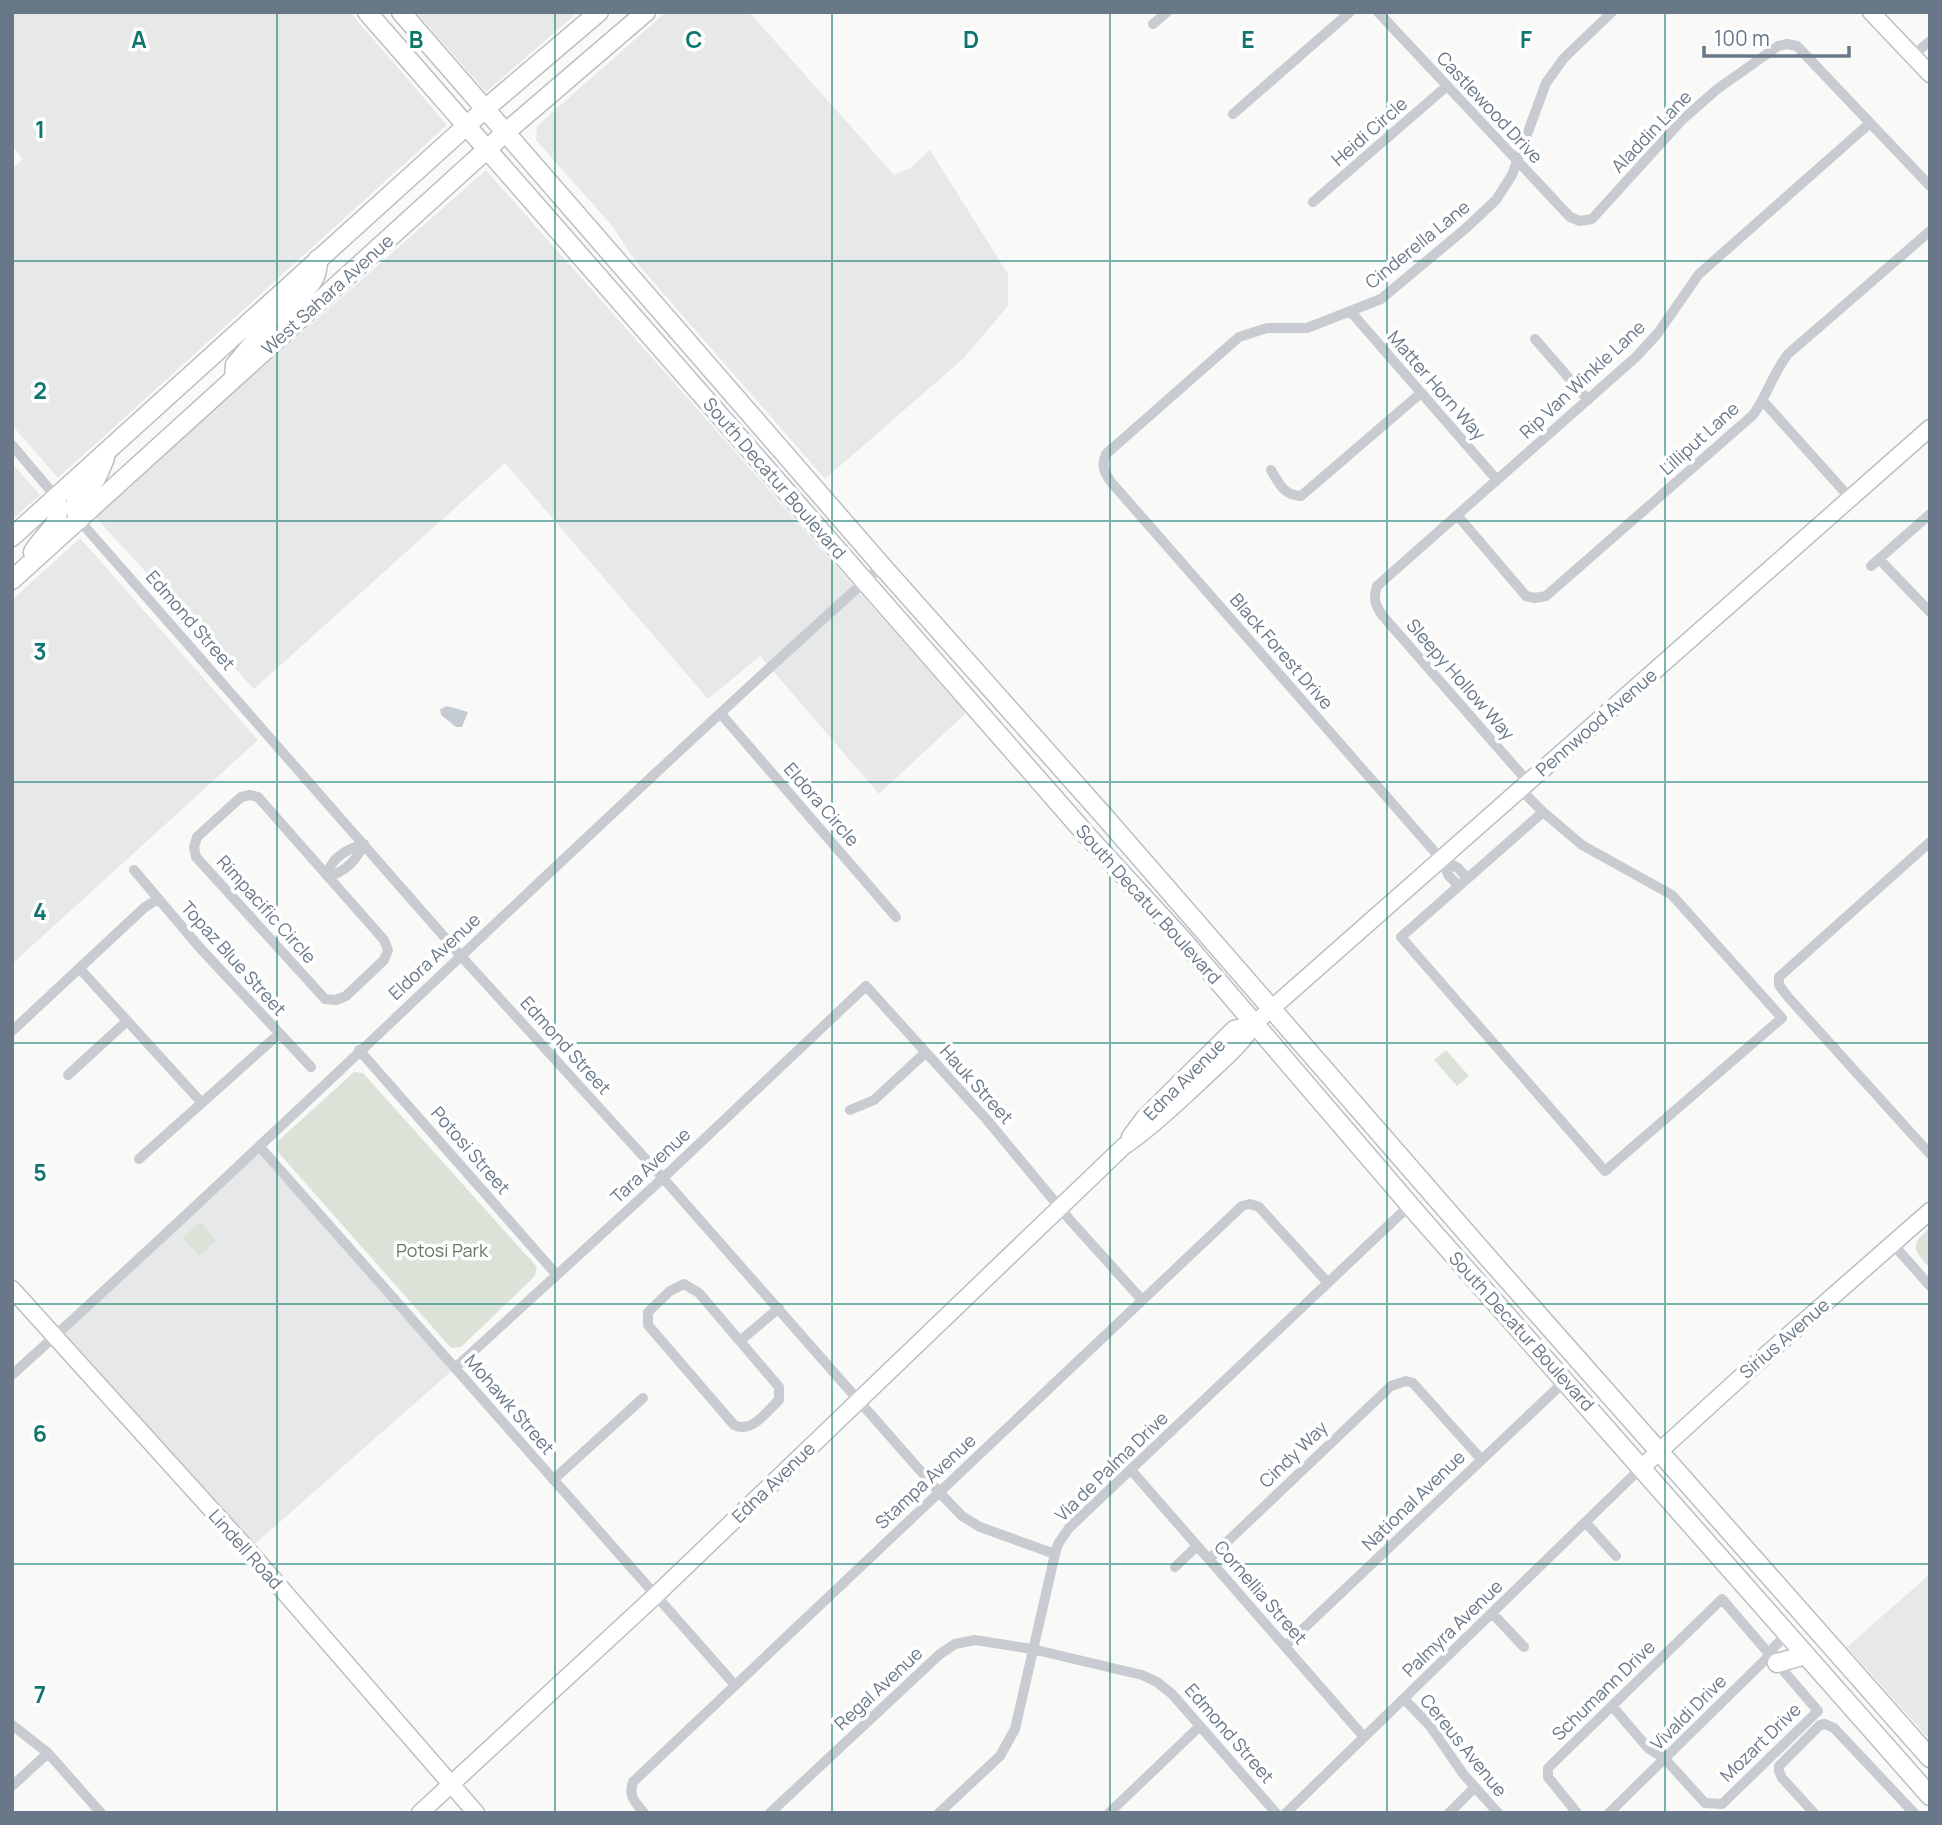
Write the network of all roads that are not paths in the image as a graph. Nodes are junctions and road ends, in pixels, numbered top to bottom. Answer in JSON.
{"nodes":[{"id":1,"x":367,"y":12,"type":"edge"},
{"id":2,"x":401,"y":12,"type":"edge"},
{"id":3,"x":599,"y":12,"type":"edge"},
{"id":4,"x":1167,"y":12,"type":"edge"},
{"id":5,"x":1350,"y":12,"type":"edge"},
{"id":6,"x":1378,"y":12,"type":"edge"},
{"id":7,"x":1612,"y":12,"type":"edge"},
{"id":8,"x":1871,"y":12,"type":"edge"},
{"id":9,"x":639,"y":16,"type":"edge"},
{"id":10,"x":1153,"y":24,"type":"dead end"},
{"id":11,"x":1930,"y":40,"type":"edge"},
{"id":12,"x":1912,"y":56,"type":"junction"},
{"id":13,"x":1930,"y":74,"type":"edge"},
{"id":14,"x":1447,"y":86,"type":"junction"},
{"id":15,"x":485,"y":109,"type":"junction"},
{"id":16,"x":1233,"y":114,"type":"dead end"},
{"id":17,"x":1870,"y":123,"type":"junction"},
{"id":18,"x":466,"y":127,"type":"junction"},
{"id":19,"x":506,"y":132,"type":"junction"},
{"id":20,"x":486,"y":150,"type":"junction"},
{"id":21,"x":1517,"y":162,"type":"junction"},
{"id":22,"x":1930,"y":186,"type":"edge"},
{"id":23,"x":1313,"y":202,"type":"dead end"},
{"id":24,"x":1580,"y":220,"type":"joint"},
{"id":25,"x":1930,"y":231,"type":"edge"},
{"id":26,"x":318,"y":259,"type":"junction"},
{"id":27,"x":617,"y":298,"type":"junction"},
{"id":28,"x":266,"y":307,"type":"junction"},
{"id":29,"x":1351,"y":312,"type":"junction"},
{"id":30,"x":290,"y":327,"type":"junction"},
{"id":31,"x":1535,"y":339,"type":"dead end"},
{"id":32,"x":690,"y":344,"type":"junction"},
{"id":33,"x":674,"y":363,"type":"junction"},
{"id":34,"x":233,"y":379,"type":"junction"},
{"id":35,"x":1421,"y":393,"type":"junction"},
{"id":36,"x":1588,"y":400,"type":"junction"},
{"id":37,"x":1763,"y":401,"type":"junction"},
{"id":38,"x":744,"y":406,"type":"junction"},
{"id":39,"x":1930,"y":428,"type":"edge"},
{"id":40,"x":12,"y":445,"type":"edge"},
{"id":41,"x":108,"y":452,"type":"junction"},
{"id":42,"x":789,"y":457,"type":"junction"},
{"id":43,"x":1102,"y":463,"type":"joint"},
{"id":44,"x":1271,"y":470,"type":"dead end"},
{"id":45,"x":772,"y":474,"type":"junction"},
{"id":46,"x":1497,"y":480,"type":"junction"},
{"id":47,"x":57,"y":497,"type":"junction"},
{"id":48,"x":1850,"y":498,"type":"junction"},
{"id":49,"x":1930,"y":514,"type":"edge"},
{"id":50,"x":1457,"y":515,"type":"junction"},
{"id":51,"x":79,"y":520,"type":"junction"},
{"id":52,"x":12,"y":537,"type":"edge"},
{"id":53,"x":882,"y":566,"type":"junction"},
{"id":54,"x":16,"y":576,"type":"edge"},
{"id":55,"x":865,"y":581,"type":"junction"},
{"id":56,"x":1374,"y":597,"type":"joint"},
{"id":57,"x":1930,"y":612,"type":"edge"},
{"id":58,"x":721,"y":714,"type":"junction"},
{"id":59,"x":998,"y":733,"type":"junction"},
{"id":60,"x":1524,"y":786,"type":"junction"},
{"id":61,"x":1090,"y":799,"type":"junction"},
{"id":62,"x":1543,"y":812,"type":"junction"},
{"id":63,"x":1081,"y":828,"type":"junction"},
{"id":64,"x":1930,"y":842,"type":"edge"},
{"id":65,"x":364,"y":844,"type":"junction"},
{"id":66,"x":1441,"y":859,"type":"junction"},
{"id":67,"x":1150,"y":869,"type":"junction"},
{"id":68,"x":134,"y":870,"type":"dead end"},
{"id":69,"x":327,"y":876,"type":"junction"},
{"id":70,"x":1463,"y":882,"type":"junction"},
{"id":71,"x":159,"y":900,"type":"junction"},
{"id":72,"x":896,"y":917,"type":"dead end"},
{"id":73,"x":461,"y":956,"type":"junction"},
{"id":74,"x":80,"y":969,"type":"junction"},
{"id":75,"x":866,"y":986,"type":"joint"},
{"id":76,"x":1263,"y":1016,"type":"junction"},
{"id":77,"x":127,"y":1021,"type":"junction"},
{"id":78,"x":12,"y":1031,"type":"edge"},
{"id":79,"x":279,"y":1034,"type":"junction"},
{"id":80,"x":359,"y":1050,"type":"junction"},
{"id":81,"x":925,"y":1053,"type":"junction"},
{"id":82,"x":311,"y":1067,"type":"dead end"},
{"id":83,"x":68,"y":1075,"type":"dead end"},
{"id":84,"x":202,"y":1103,"type":"junction"},
{"id":85,"x":850,"y":1110,"type":"dead end"},
{"id":86,"x":260,"y":1146,"type":"junction"},
{"id":87,"x":1930,"y":1154,"type":"edge"},
{"id":88,"x":139,"y":1160,"type":"dead end"},
{"id":89,"x":663,"y":1178,"type":"junction"},
{"id":90,"x":1410,"y":1205,"type":"junction"},
{"id":91,"x":1060,"y":1207,"type":"junction"},
{"id":92,"x":1930,"y":1211,"type":"edge"},
{"id":93,"x":1892,"y":1243,"type":"junction"},
{"id":94,"x":1476,"y":1244,"type":"junction"},
{"id":95,"x":556,"y":1274,"type":"junction"},
{"id":96,"x":1328,"y":1283,"type":"junction"},
{"id":97,"x":1930,"y":1286,"type":"edge"},
{"id":98,"x":12,"y":1289,"type":"edge"},
{"id":99,"x":1142,"y":1300,"type":"junction"},
{"id":100,"x":779,"y":1308,"type":"junction"},
{"id":101,"x":55,"y":1336,"type":"junction"},
{"id":102,"x":740,"y":1341,"type":"junction"},
{"id":103,"x":455,"y":1368,"type":"junction"},
{"id":104,"x":12,"y":1375,"type":"edge"},
{"id":105,"x":1566,"y":1380,"type":"junction"},
{"id":106,"x":643,"y":1398,"type":"dead end"},
{"id":107,"x":859,"y":1399,"type":"junction"},
{"id":108,"x":1659,"y":1451,"type":"junction"},
{"id":109,"x":1481,"y":1459,"type":"junction"},
{"id":110,"x":1641,"y":1468,"type":"junction"},
{"id":111,"x":1131,"y":1470,"type":"junction"},
{"id":112,"x":553,"y":1479,"type":"junction"},
{"id":113,"x":939,"y":1492,"type":"junction"},
{"id":114,"x":1586,"y":1522,"type":"junction"},
{"id":115,"x":1197,"y":1546,"type":"junction"},
{"id":116,"x":1055,"y":1554,"type":"junction"},
{"id":117,"x":1616,"y":1556,"type":"dead end"},
{"id":118,"x":1209,"y":1559,"type":"junction"},
{"id":119,"x":1174,"y":1567,"type":"dead end"},
{"id":120,"x":655,"y":1596,"type":"junction"},
{"id":121,"x":1492,"y":1613,"type":"junction"},
{"id":122,"x":1788,"y":1634,"type":"junction"},
{"id":123,"x":1285,"y":1646,"type":"junction"},
{"id":124,"x":1524,"y":1647,"type":"dead end"},
{"id":125,"x":1032,"y":1649,"type":"junction"},
{"id":126,"x":1806,"y":1655,"type":"junction"},
{"id":127,"x":1770,"y":1660,"type":"junction"},
{"id":128,"x":1850,"y":1668,"type":"junction"},
{"id":129,"x":734,"y":1684,"type":"junction"},
{"id":130,"x":1404,"y":1699,"type":"junction"},
{"id":131,"x":1612,"y":1706,"type":"junction"},
{"id":132,"x":1851,"y":1708,"type":"junction"},
{"id":133,"x":12,"y":1725,"type":"edge"},
{"id":134,"x":1200,"y":1726,"type":"junction"},
{"id":135,"x":1364,"y":1737,"type":"junction"},
{"id":136,"x":48,"y":1753,"type":"junction"},
{"id":137,"x":1929,"y":1758,"type":"edge"},
{"id":138,"x":1665,"y":1759,"type":"junction"},
{"id":139,"x":451,"y":1784,"type":"junction"},
{"id":140,"x":12,"y":1786,"type":"edge"},
{"id":141,"x":1475,"y":1787,"type":"junction"},
{"id":142,"x":1930,"y":1796,"type":"edge"},
{"id":143,"x":101,"y":1813,"type":"edge"},
{"id":144,"x":420,"y":1813,"type":"edge"},
{"id":145,"x":476,"y":1813,"type":"edge"},
{"id":146,"x":644,"y":1813,"type":"edge"},
{"id":147,"x":770,"y":1813,"type":"edge"},
{"id":148,"x":939,"y":1813,"type":"edge"},
{"id":149,"x":1109,"y":1813,"type":"edge"},
{"id":150,"x":1276,"y":1813,"type":"edge"},
{"id":151,"x":1286,"y":1813,"type":"edge"},
{"id":152,"x":1448,"y":1813,"type":"edge"},
{"id":153,"x":1498,"y":1813,"type":"edge"},
{"id":154,"x":1577,"y":1813,"type":"edge"},
{"id":155,"x":1609,"y":1813,"type":"edge"},
{"id":156,"x":1814,"y":1813,"type":"edge"},
{"id":157,"x":1914,"y":1813,"type":"edge"}],
"edges":[{"from":1,"to":18,"type":"main road","name":"South Decatur Boulevard"},
{"from":2,"to":15,"type":"main road","name":"South Decatur Boulevard"},
{"from":3,"to":15,"type":"main road","name":"West Sahara Avenue"},
{"from":4,"to":10,"type":"street"},
{"from":5,"to":16,"type":"street"},
{"from":6,"to":14,"type":"street","name":"Castlewood Drive"},
{"from":7,"to":21,"type":"street","name":"Cinderella Lane"},
{"from":8,"to":12,"type":"street"},
{"from":9,"to":19,"type":"main road","name":"West Sahara Avenue"},
{"from":11,"to":12,"type":"street"},
{"from":12,"to":13,"type":"street"},
{"from":14,"to":21,"type":"street","name":"Castlewood Drive"},
{"from":14,"to":23,"type":"street","name":"Heidi Circle"},
{"from":15,"to":18,"type":"main road","name":"West Sahara Avenue"},
{"from":15,"to":19,"type":"main road","name":"South Decatur Boulevard"},
{"from":17,"to":22,"type":"street"},
{"from":17,"to":24,"type":"street","name":"Aladdin Lane"},
{"from":17,"to":36,"type":"street","name":"Rip Van Winkle Lane"},
{"from":18,"to":20,"type":"main road","name":"South Decatur Boulevard"},
{"from":18,"to":26,"type":"main road","name":"West Sahara Avenue"},
{"from":19,"to":20,"type":"main road","name":"West Sahara Avenue"},
{"from":19,"to":32,"type":"main road","name":"South Decatur Boulevard"},
{"from":20,"to":27,"type":"main road","name":"South Decatur Boulevard"},
{"from":20,"to":30,"type":"main road","name":"West Sahara Avenue"},
{"from":21,"to":24,"type":"street","name":"Castlewood Drive"},
{"from":21,"to":29,"type":"street","name":"Cinderella Lane"},
{"from":25,"to":37,"type":"street","name":"Lilliput Lane"},
{"from":26,"to":28,"type":"main road","name":"West Sahara Avenue"},
{"from":26,"to":30,"type":"main road"},
{"from":27,"to":32,"type":"main road"},
{"from":27,"to":33,"type":"main road","name":"South Decatur Boulevard"},
{"from":28,"to":34,"type":"main road"},
{"from":28,"to":41,"type":"main road","name":"West Sahara Avenue"},
{"from":29,"to":35,"type":"street","name":"Matter Horn Way"},
{"from":29,"to":43,"type":"street","name":"Cinderella Lane"},
{"from":30,"to":34,"type":"main road","name":"West Sahara Avenue"},
{"from":31,"to":36,"type":"street"},
{"from":32,"to":38,"type":"main road","name":"South Decatur Boulevard"},
{"from":33,"to":38,"type":"main road"},
{"from":33,"to":45,"type":"main road","name":"South Decatur Boulevard"},
{"from":34,"to":51,"type":"main road","name":"West Sahara Avenue"},
{"from":35,"to":44,"type":"street"},
{"from":35,"to":46,"type":"street","name":"Matter Horn Way"},
{"from":36,"to":46,"type":"street","name":"Rip Van Winkle Lane"},
{"from":37,"to":48,"type":"street"},
{"from":37,"to":50,"type":"street","name":"Lilliput Lane"},
{"from":38,"to":42,"type":"main road","name":"South Decatur Boulevard"},
{"from":39,"to":48,"type":"street","name":"Pennwood Avenue"},
{"from":40,"to":47,"type":"street"},
{"from":41,"to":47,"type":"main road","name":"West Sahara Avenue"},
{"from":41,"to":51,"type":"main road"},
{"from":42,"to":45,"type":"main road"},
{"from":42,"to":53,"type":"main road","name":"South Decatur Boulevard"},
{"from":43,"to":66,"type":"street","name":"Black Forest Drive"},
{"from":45,"to":55,"type":"main road","name":"South Decatur Boulevard"},
{"from":46,"to":50,"type":"street","name":"Rip Van Winkle Lane"},
{"from":47,"to":52,"type":"main road","name":"West Sahara Avenue"},
{"from":47,"to":54,"type":"main road"},
{"from":48,"to":60,"type":"street","name":"Pennwood Avenue"},
{"from":49,"to":57,"type":"street"},
{"from":50,"to":56,"type":"street","name":"Rip Van Winkle Lane"},
{"from":51,"to":54,"type":"main road","name":"West Sahara Avenue"},
{"from":51,"to":65,"type":"street","name":"Edmond Street"},
{"from":53,"to":55,"type":"street","name":"Eldora Avenue"},
{"from":53,"to":61,"type":"main road","name":"South Decatur Boulevard"},
{"from":55,"to":58,"type":"street","name":"Eldora Avenue"},
{"from":55,"to":59,"type":"main road","name":"South Decatur Boulevard"},
{"from":56,"to":60,"type":"street","name":"Sleepy Hollow Way"},
{"from":58,"to":72,"type":"street","name":"Eldora Circle"},
{"from":58,"to":73,"type":"street","name":"Eldora Avenue"},
{"from":59,"to":61,"type":"main road"},
{"from":59,"to":63,"type":"main road","name":"South Decatur Boulevard"},
{"from":60,"to":62,"type":"street","name":"Sleepy Hollow Way"},
{"from":60,"to":66,"type":"street","name":"Pennwood Avenue"},
{"from":61,"to":67,"type":"main road","name":"South Decatur Boulevard"},
{"from":62,"to":70,"type":"street"},
{"from":62,"to":70,"type":"street","name":"Sleepy Hollow Way"},
{"from":63,"to":67,"type":"main road"},
{"from":63,"to":76,"type":"main road","name":"South Decatur Boulevard"},
{"from":64,"to":87,"type":"street"},
{"from":65,"to":69,"type":"street"},
{"from":65,"to":73,"type":"street","name":"Edmond Street"},
{"from":66,"to":70,"type":"street","name":"Black Forest Drive"},
{"from":66,"to":76,"type":"street","name":"Pennwood Avenue"},
{"from":67,"to":76,"type":"main road","name":"South Decatur Boulevard"},
{"from":68,"to":71,"type":"street","name":"Topaz Blue Street"},
{"from":69,"to":69,"type":"street","name":"Rimpacific Circle"},
{"from":71,"to":74,"type":"street"},
{"from":71,"to":79,"type":"street","name":"Topaz Blue Street"},
{"from":73,"to":80,"type":"street","name":"Eldora Avenue"},
{"from":73,"to":89,"type":"street","name":"Edmond Street"},
{"from":74,"to":77,"type":"street"},
{"from":74,"to":78,"type":"street"},
{"from":75,"to":81,"type":"street","name":"Hauk Street"},
{"from":75,"to":89,"type":"street","name":"Tara Avenue"},
{"from":76,"to":90,"type":"main road","name":"South Decatur Boulevard"},
{"from":76,"to":91,"type":"street","name":"Edna Avenue"},
{"from":76,"to":94,"type":"main road","name":"South Decatur Boulevard"},
{"from":77,"to":83,"type":"street"},
{"from":77,"to":84,"type":"street"},
{"from":79,"to":82,"type":"street","name":"Topaz Blue Street"},
{"from":79,"to":84,"type":"street"},
{"from":80,"to":86,"type":"street","name":"Eldora Avenue"},
{"from":80,"to":95,"type":"street","name":"Potosi Street"},
{"from":81,"to":85,"type":"street"},
{"from":81,"to":91,"type":"street","name":"Hauk Street"},
{"from":84,"to":88,"type":"street"},
{"from":86,"to":101,"type":"street","name":"Eldora Avenue"},
{"from":86,"to":103,"type":"street","name":"Mohawk Street"},
{"from":89,"to":95,"type":"street","name":"Tara Avenue"},
{"from":89,"to":100,"type":"street","name":"Edmond Street"},
{"from":90,"to":94,"type":"main road"},
{"from":90,"to":96,"type":"street","name":"Via de Palma Drive"},
{"from":90,"to":105,"type":"main road","name":"South Decatur Boulevard"},
{"from":91,"to":99,"type":"street","name":"Hauk Street"},
{"from":91,"to":107,"type":"street","name":"Edna Avenue"},
{"from":92,"to":93,"type":"street","name":"Sirius Avenue"},
{"from":93,"to":97,"type":"street"},
{"from":93,"to":108,"type":"street","name":"Sirius Avenue"},
{"from":94,"to":108,"type":"main road","name":"South Decatur Boulevard"},
{"from":95,"to":103,"type":"street","name":"Tara Avenue"},
{"from":96,"to":99,"type":"street","name":"Stampa Avenue"},
{"from":96,"to":111,"type":"street","name":"Via de Palma Drive"},
{"from":98,"to":101,"type":"street","name":"Lindell Road"},
{"from":99,"to":113,"type":"street","name":"Stampa Avenue"},
{"from":100,"to":102,"type":"street"},
{"from":100,"to":107,"type":"street","name":"Edmond Street"},
{"from":101,"to":104,"type":"street","name":"Eldora Avenue"},
{"from":101,"to":139,"type":"street","name":"Lindell Road"},
{"from":102,"to":102,"type":"street"},
{"from":103,"to":112,"type":"street","name":"Mohawk Street"},
{"from":105,"to":109,"type":"street","name":"National Avenue"},
{"from":105,"to":110,"type":"main road","name":"South Decatur Boulevard"},
{"from":106,"to":112,"type":"street"},
{"from":107,"to":113,"type":"street","name":"Edmond Street"},
{"from":107,"to":120,"type":"street","name":"Edna Avenue"},
{"from":108,"to":110,"type":"street","name":"Sirius Avenue"},
{"from":108,"to":128,"type":"main road","name":"South Decatur Boulevard"},
{"from":109,"to":118,"type":"street","name":"Cindy Way"},
{"from":109,"to":123,"type":"street","name":"National Avenue"},
{"from":110,"to":114,"type":"street","name":"Palmyra Avenue"},
{"from":110,"to":122,"type":"main road","name":"South Decatur Boulevard"},
{"from":111,"to":115,"type":"street","name":"Cornellia Street"},
{"from":111,"to":116,"type":"street","name":"Via de Palma Drive"},
{"from":112,"to":120,"type":"street","name":"Mohawk Street"},
{"from":113,"to":116,"type":"street","name":"Edmond Street"},
{"from":113,"to":129,"type":"street","name":"Stampa Avenue"},
{"from":114,"to":117,"type":"street"},
{"from":114,"to":121,"type":"street","name":"Palmyra Avenue"},
{"from":115,"to":118,"type":"street","name":"Cornellia Street"},
{"from":115,"to":119,"type":"street"},
{"from":116,"to":125,"type":"street","name":"Via de Palma Drive"},
{"from":118,"to":123,"type":"street","name":"Cornellia Street"},
{"from":120,"to":129,"type":"street","name":"Mohawk Street"},
{"from":120,"to":139,"type":"street","name":"Edna Avenue"},
{"from":121,"to":124,"type":"street"},
{"from":121,"to":130,"type":"street","name":"Palmyra Avenue"},
{"from":122,"to":126,"type":"main road","name":"South Decatur Boulevard"},
{"from":122,"to":127,"type":"street","name":"Vivaldi Drive"},
{"from":122,"to":128,"type":"main road"},
{"from":123,"to":135,"type":"street","name":"Cornellia Street"},
{"from":125,"to":134,"type":"street","name":"Edmond Street"},
{"from":125,"to":147,"type":"street","name":"Regal Avenue"},
{"from":125,"to":148,"type":"street","name":"Via de Palma Drive"},
{"from":126,"to":127,"type":"main road"},
{"from":126,"to":132,"type":"main road","name":"South Decatur Boulevard"},
{"from":127,"to":131,"type":"street","name":"Schumann Drive"},
{"from":127,"to":138,"type":"street","name":"Vivaldi Drive"},
{"from":127,"to":138,"type":"street","name":"Mozart Drive"},
{"from":128,"to":137,"type":"main road","name":"South Decatur Boulevard"},
{"from":129,"to":146,"type":"street","name":"Stampa Avenue"},
{"from":130,"to":135,"type":"street","name":"Palmyra Avenue"},
{"from":130,"to":141,"type":"street","name":"Cereus Avenue"},
{"from":131,"to":138,"type":"street","name":"Mozart Drive"},
{"from":131,"to":154,"type":"street","name":"Schumann Drive"},
{"from":132,"to":137,"type":"main road"},
{"from":132,"to":142,"type":"main road","name":"South Decatur Boulevard"},
{"from":133,"to":136,"type":"street"},
{"from":134,"to":149,"type":"street"},
{"from":134,"to":150,"type":"street","name":"Edmond Street"},
{"from":135,"to":151,"type":"street","name":"Palmyra Avenue"},
{"from":136,"to":140,"type":"street"},
{"from":136,"to":143,"type":"street"},
{"from":138,"to":155,"type":"street","name":"Vivaldi Drive"},
{"from":139,"to":144,"type":"street","name":"Edna Avenue"},
{"from":139,"to":145,"type":"street","name":"Lindell Road"},
{"from":141,"to":152,"type":"street"},
{"from":141,"to":153,"type":"street","name":"Cereus Avenue"},
{"from":156,"to":157,"type":"street"}]}
